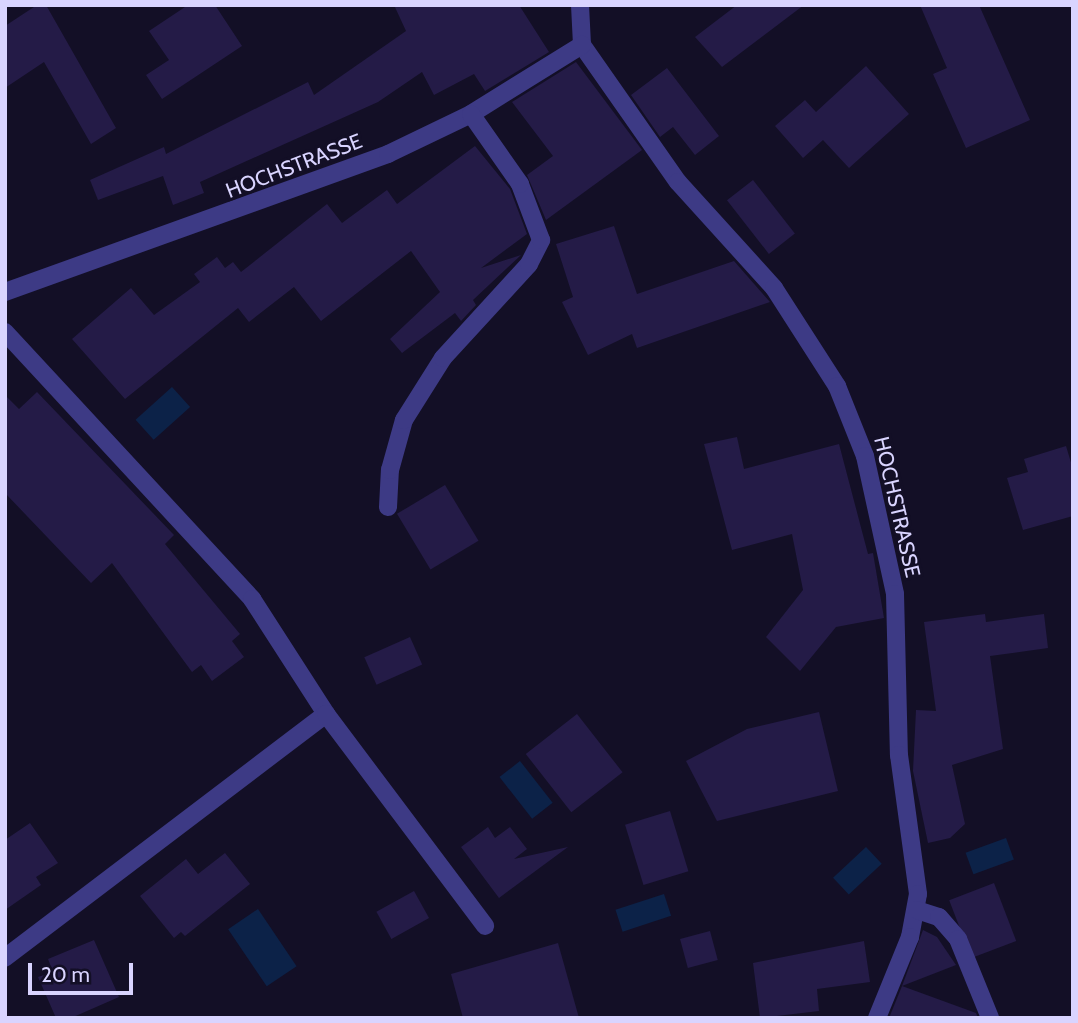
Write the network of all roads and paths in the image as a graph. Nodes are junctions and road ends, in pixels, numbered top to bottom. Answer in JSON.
{"nodes":[{"id":1,"x":580,"y":5,"type":"edge"},
{"id":2,"x":582,"y":45,"type":"junction"},
{"id":3,"x":471,"y":114,"type":"junction"},
{"id":4,"x":5,"y":292,"type":"edge"},
{"id":5,"x":5,"y":332,"type":"edge"},
{"id":6,"x":388,"y":507,"type":"dead end"},
{"id":7,"x":326,"y":714,"type":"junction"},
{"id":8,"x":917,"y":910,"type":"junction"},
{"id":9,"x":485,"y":926,"type":"dead end"},
{"id":10,"x":5,"y":958,"type":"edge"},
{"id":11,"x":877,"y":1018,"type":"edge"},
{"id":12,"x":990,"y":1018,"type":"edge"}],
"edges":[{"from":1,"to":2,"type":"street"},
{"from":2,"to":3,"type":"street","name":"HOCHSTRASSE"},
{"from":2,"to":8,"type":"street","name":"HOCHSTRASSE"},
{"from":3,"to":4,"type":"street","name":"HOCHSTRASSE"},
{"from":3,"to":6,"type":"street"},
{"from":5,"to":7,"type":"street"},
{"from":7,"to":9,"type":"street"},
{"from":7,"to":10,"type":"street"},
{"from":8,"to":11,"type":"street","name":"HOCHSTRASSE"},
{"from":8,"to":12,"type":"street"}]}
